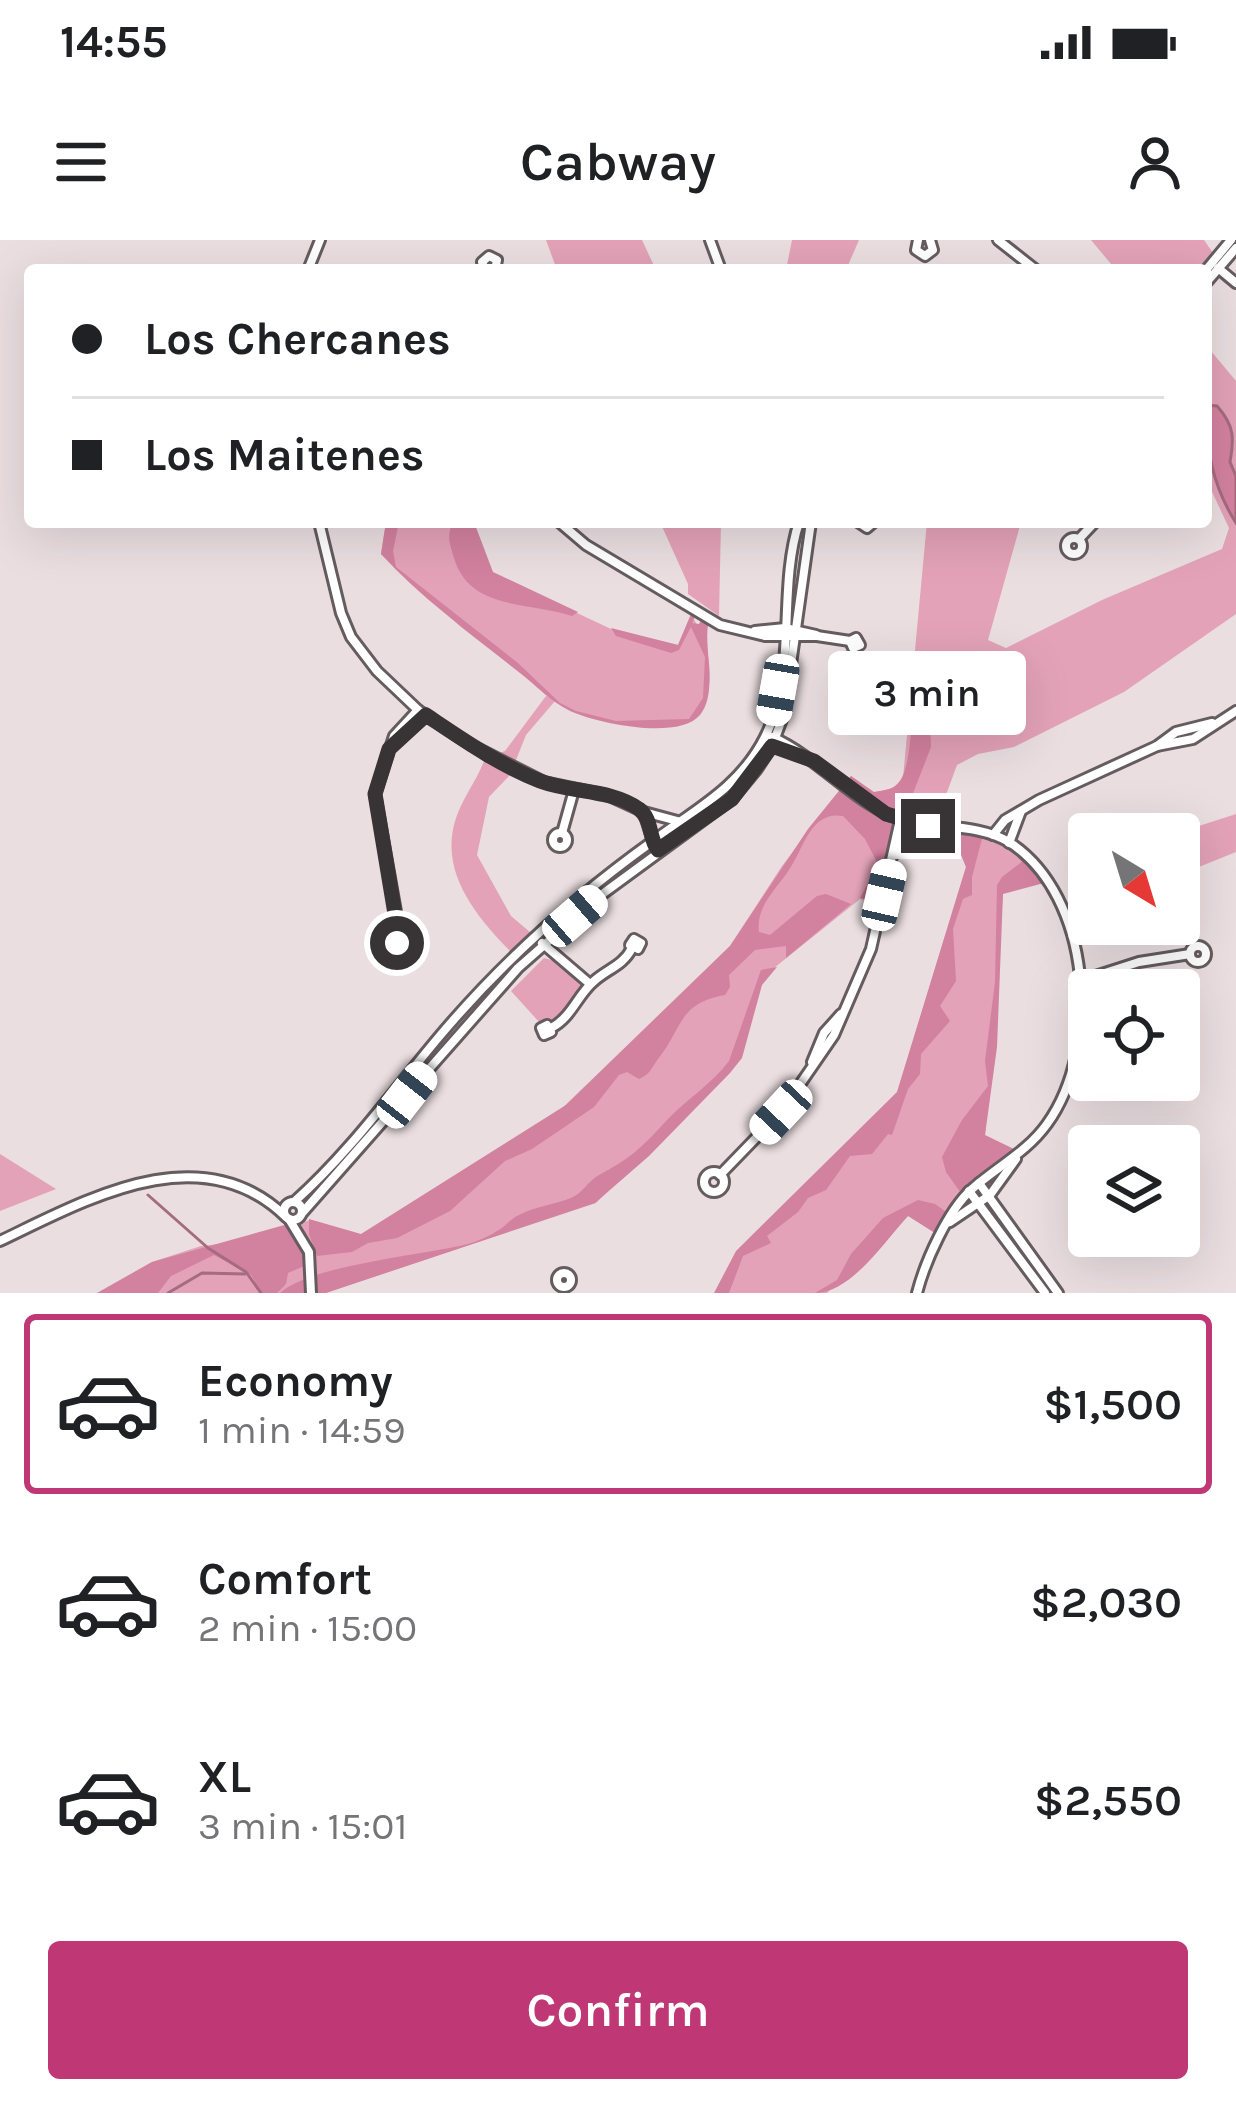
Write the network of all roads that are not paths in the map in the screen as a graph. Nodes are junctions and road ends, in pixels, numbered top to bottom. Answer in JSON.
{"nodes":[{"id":1,"x":918,"y":240,"type":"edge"},
{"id":2,"x":931,"y":240,"type":"edge"},
{"id":3,"x":998,"y":240,"type":"edge"},
{"id":4,"x":1231,"y":240,"type":"edge"},
{"id":5,"x":1236,"y":248,"type":"edge"},
{"id":6,"x":1028,"y":264,"type":"edge"},
{"id":7,"x":1217,"y":264,"type":"edge"},
{"id":8,"x":1236,"y":269,"type":"edge"},
{"id":9,"x":1236,"y":283,"type":"edge"},
{"id":10,"x":320,"y":528,"type":"edge"},
{"id":11,"x":566,"y":528,"type":"edge"},
{"id":12,"x":798,"y":528,"type":"edge"},
{"id":13,"x":810,"y":528,"type":"edge"},
{"id":14,"x":1089,"y":528,"type":"edge"},
{"id":15,"x":1078,"y":539,"type":"dead end"},
{"id":16,"x":790,"y":633,"type":"junction"},
{"id":17,"x":850,"y":641,"type":"dead end"},
{"id":18,"x":1236,"y":711,"type":"edge"},
{"id":19,"x":422,"y":712,"type":"junction"},
{"id":20,"x":769,"y":740,"type":"junction"},
{"id":21,"x":574,"y":790,"type":"junction"},
{"id":22,"x":1022,"y":810,"type":"junction"},
{"id":23,"x":644,"y":812,"type":"junction"},
{"id":24,"x":904,"y":821,"type":"junction"},
{"id":25,"x":683,"y":826,"type":"junction"},
{"id":26,"x":562,"y":833,"type":"dead end"},
{"id":27,"x":994,"y":835,"type":"junction"},
{"id":28,"x":1009,"y":842,"type":"junction"},
{"id":29,"x":655,"y":846,"type":"junction"},
{"id":30,"x":400,"y":934,"type":"dead end"},
{"id":31,"x":543,"y":938,"type":"junction"},
{"id":32,"x":632,"y":948,"type":"dead end"},
{"id":33,"x":1190,"y":954,"type":"dead end"},
{"id":34,"x":1078,"y":969,"type":"edge"},
{"id":35,"x":1116,"y":969,"type":"edge"},
{"id":36,"x":590,"y":984,"type":"junction"},
{"id":37,"x":551,"y":1028,"type":"dead end"},
{"id":38,"x":1068,"y":1086,"type":"edge"},
{"id":39,"x":1018,"y":1156,"type":"junction"},
{"id":40,"x":721,"y":1175,"type":"dead end"},
{"id":41,"x":979,"y":1183,"type":"junction"},
{"id":42,"x":969,"y":1191,"type":"junction"},
{"id":43,"x":990,"y":1195,"type":"junction"},
{"id":44,"x":291,"y":1202,"type":"junction"},
{"id":45,"x":978,"y":1204,"type":"junction"},
{"id":46,"x":271,"y":1205,"type":"junction"},
{"id":47,"x":302,"y":1214,"type":"junction"},
{"id":48,"x":288,"y":1218,"type":"junction"},
{"id":49,"x":949,"y":1223,"type":"junction"},
{"id":50,"x":302,"y":1234,"type":"junction"},
{"id":51,"x":0,"y":1241,"type":"edge"},
{"id":52,"x":311,"y":1293,"type":"edge"},
{"id":53,"x":917,"y":1293,"type":"edge"},
{"id":54,"x":1045,"y":1293,"type":"edge"},
{"id":55,"x":1058,"y":1293,"type":"edge"}],
"edges":[{"from":1,"to":2,"type":"street"},
{"from":3,"to":6,"type":"street"},
{"from":4,"to":7,"type":"street"},
{"from":5,"to":7,"type":"street"},
{"from":7,"to":8,"type":"street"},
{"from":7,"to":9,"type":"street"},
{"from":10,"to":19,"type":"street"},
{"from":11,"to":16,"type":"street"},
{"from":12,"to":16,"type":"street"},
{"from":13,"to":16,"type":"street"},
{"from":14,"to":15,"type":"street"},
{"from":16,"to":17,"type":"street"},
{"from":16,"to":20,"type":"street"},
{"from":18,"to":22,"type":"street"},
{"from":19,"to":21,"type":"street"},
{"from":19,"to":30,"type":"street"},
{"from":20,"to":24,"type":"street"},
{"from":20,"to":25,"type":"street"},
{"from":21,"to":23,"type":"street"},
{"from":21,"to":26,"type":"street"},
{"from":22,"to":27,"type":"street"},
{"from":22,"to":28,"type":"street"},
{"from":23,"to":25,"type":"street"},
{"from":23,"to":29,"type":"street"},
{"from":24,"to":27,"type":"street"},
{"from":24,"to":40,"type":"street"},
{"from":25,"to":29,"type":"street"},
{"from":27,"to":28,"type":"street"},
{"from":28,"to":34,"type":"street"},
{"from":29,"to":31,"type":"street"},
{"from":31,"to":36,"type":"street"},
{"from":31,"to":44,"type":"street"},
{"from":31,"to":47,"type":"street"},
{"from":32,"to":36,"type":"street"},
{"from":33,"to":35,"type":"street"},
{"from":36,"to":37,"type":"street"},
{"from":38,"to":39,"type":"street"},
{"from":39,"to":41,"type":"street"},
{"from":39,"to":43,"type":"street"},
{"from":41,"to":42,"type":"street"},
{"from":41,"to":43,"type":"street"},
{"from":42,"to":45,"type":"street"},
{"from":42,"to":49,"type":"street"},
{"from":43,"to":45,"type":"street"},
{"from":43,"to":55,"type":"street"},
{"from":44,"to":46,"type":"street"},
{"from":44,"to":47,"type":"street"},
{"from":44,"to":48,"type":"street"},
{"from":45,"to":49,"type":"street"},
{"from":45,"to":54,"type":"street"},
{"from":46,"to":48,"type":"street"},
{"from":46,"to":51,"type":"street"},
{"from":47,"to":48,"type":"street"},
{"from":47,"to":50,"type":"street"},
{"from":48,"to":50,"type":"street"},
{"from":49,"to":53,"type":"street"},
{"from":50,"to":52,"type":"street"}]}
